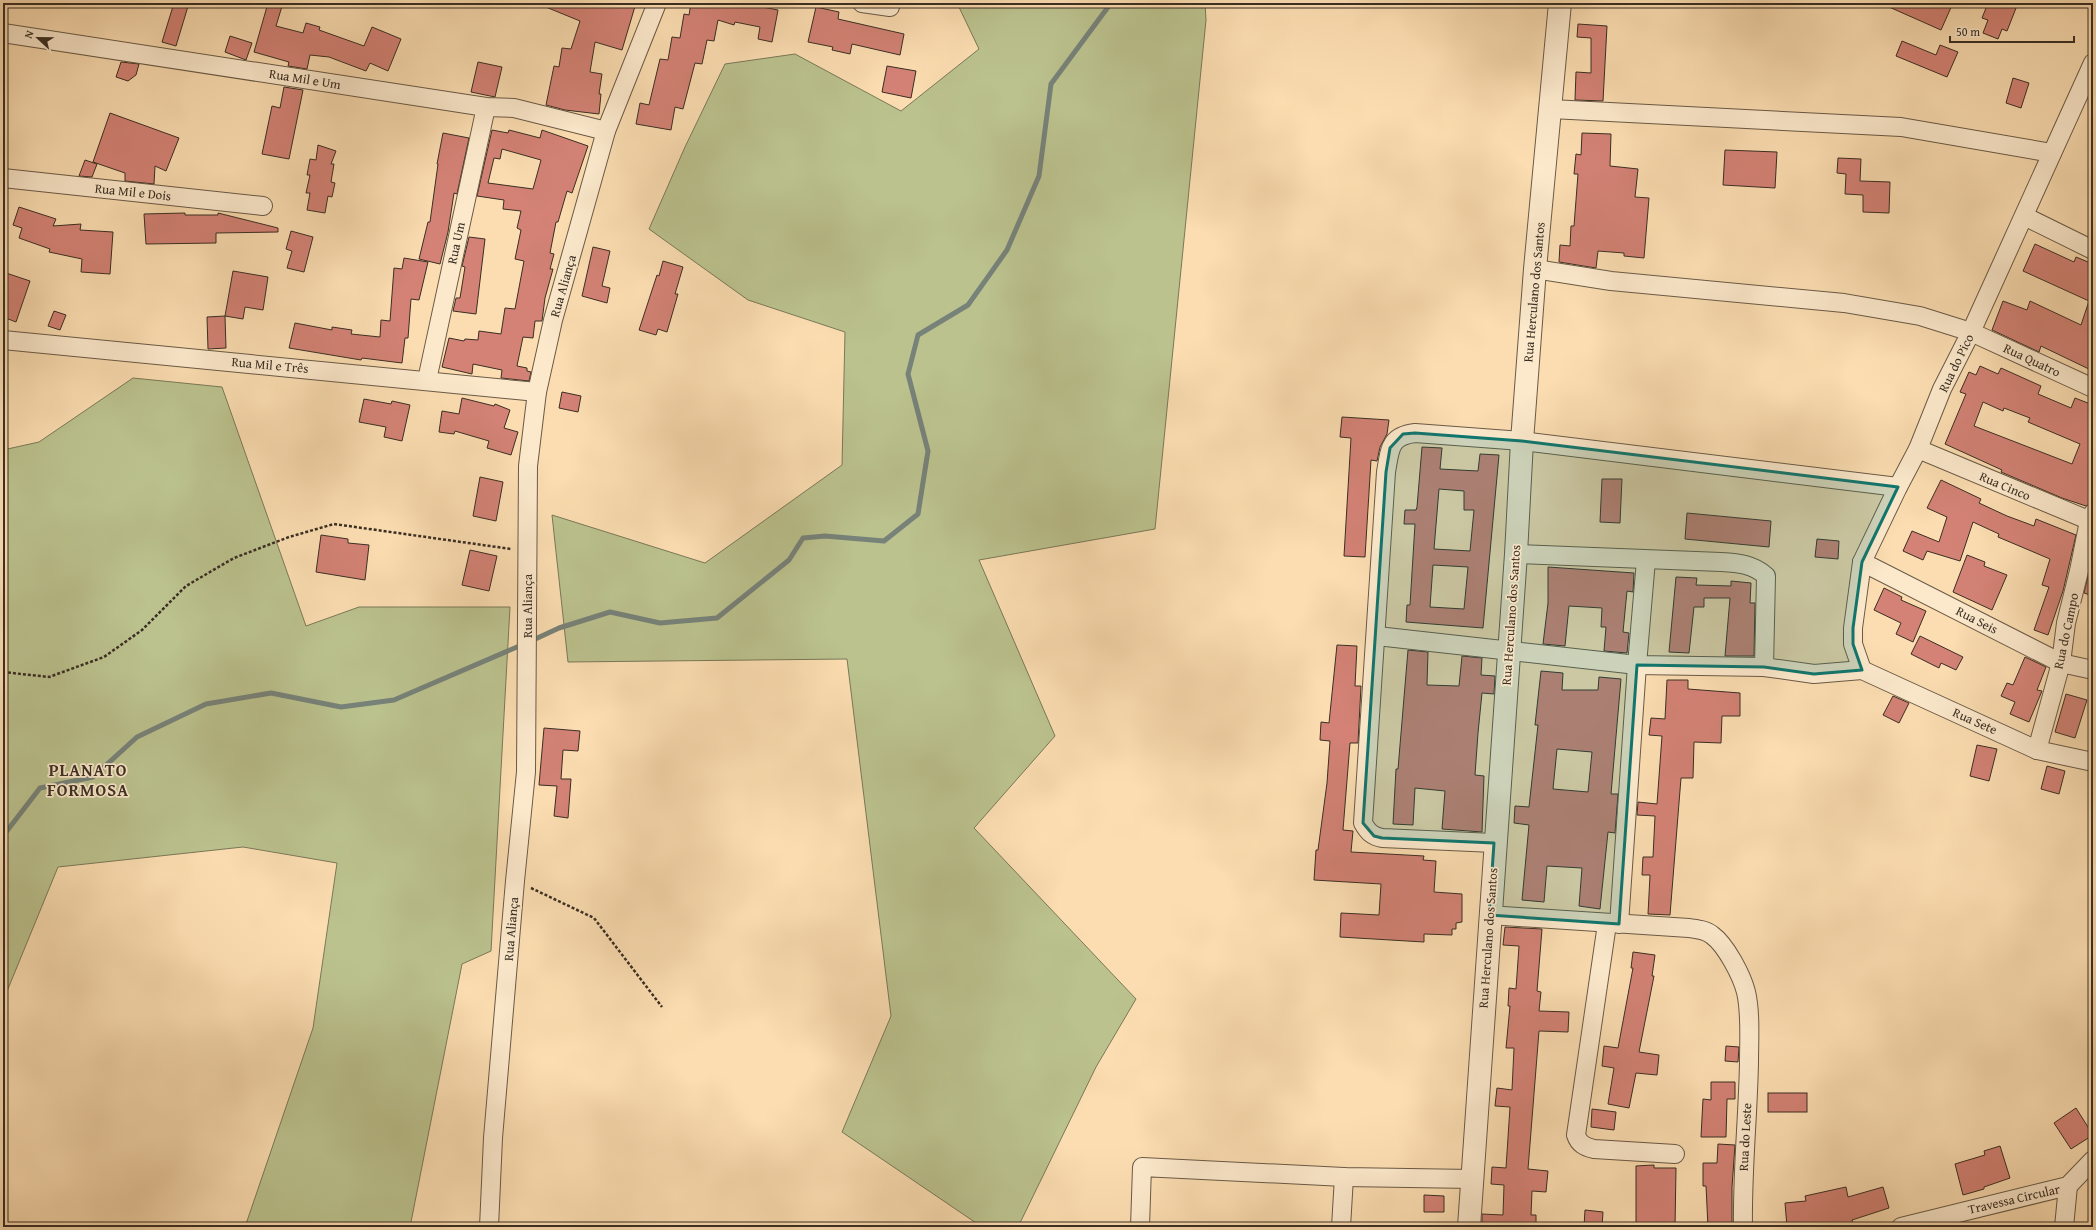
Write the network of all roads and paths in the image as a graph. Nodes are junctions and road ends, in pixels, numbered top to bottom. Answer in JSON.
{"nodes":[{"id":1,"x":657,"y":3,"type":"edge"},
{"id":2,"x":862,"y":3,"type":"edge"},
{"id":3,"x":1560,"y":3,"type":"edge"},
{"id":4,"x":890,"y":7,"type":"dead end"},
{"id":5,"x":3,"y":33,"type":"edge"},
{"id":6,"x":2093,"y":63,"type":"edge"},
{"id":7,"x":486,"y":107,"type":"junction"},
{"id":8,"x":1551,"y":109,"type":"junction"},
{"id":9,"x":606,"y":131,"type":"junction"},
{"id":10,"x":2052,"y":153,"type":"junction"},
{"id":11,"x":3,"y":178,"type":"edge"},
{"id":12,"x":264,"y":206,"type":"dead end"},
{"id":13,"x":2024,"y":216,"type":"junction"},
{"id":14,"x":2093,"y":250,"type":"edge"},
{"id":15,"x":1535,"y":269,"type":"junction"},
{"id":16,"x":1971,"y":332,"type":"junction"},
{"id":17,"x":3,"y":340,"type":"edge"},
{"id":18,"x":427,"y":380,"type":"junction"},
{"id":19,"x":2093,"y":388,"type":"edge"},
{"id":20,"x":537,"y":392,"type":"junction"},
{"id":21,"x":1522,"y":441,"type":"junction"},
{"id":22,"x":1918,"y":450,"type":"junction"},
{"id":23,"x":1898,"y":487,"type":"junction"},
{"id":24,"x":2092,"y":519,"type":"edge"},
{"id":25,"x":528,"y":552,"type":"junction"},
{"id":26,"x":1516,"y":554,"type":"junction"},
{"id":27,"x":1646,"y":560,"type":"junction"},
{"id":28,"x":1862,"y":562,"type":"junction"},
{"id":29,"x":1377,"y":636,"type":"junction"},
{"id":30,"x":1509,"y":650,"type":"junction"},
{"id":31,"x":2061,"y":663,"type":"junction"},
{"id":32,"x":1637,"y":665,"type":"junction"},
{"id":33,"x":1764,"y":667,"type":"junction"},
{"id":34,"x":1862,"y":670,"type":"junction"},
{"id":35,"x":2093,"y":670,"type":"edge"},
{"id":36,"x":3,"y":672,"type":"edge"},
{"id":37,"x":2037,"y":750,"type":"junction"},
{"id":38,"x":2093,"y":762,"type":"edge"},
{"id":39,"x":1494,"y":843,"type":"junction"},
{"id":40,"x":515,"y":880,"type":"junction"},
{"id":41,"x":1489,"y":915,"type":"junction"},
{"id":42,"x":1613,"y":924,"type":"junction"},
{"id":43,"x":662,"y":1007,"type":"dead end"},
{"id":44,"x":1675,"y":1154,"type":"dead end"},
{"id":45,"x":2093,"y":1160,"type":"edge"},
{"id":46,"x":1344,"y":1177,"type":"junction"},
{"id":47,"x":1473,"y":1179,"type":"junction"},
{"id":48,"x":2068,"y":1186,"type":"junction"},
{"id":49,"x":1923,"y":1224,"type":"edge"},
{"id":50,"x":489,"y":1227,"type":"edge"},
{"id":51,"x":1140,"y":1227,"type":"edge"},
{"id":52,"x":1342,"y":1227,"type":"edge"},
{"id":53,"x":1469,"y":1227,"type":"edge"},
{"id":54,"x":1743,"y":1227,"type":"edge"},
{"id":55,"x":1901,"y":1227,"type":"edge"},
{"id":56,"x":2064,"y":1227,"type":"edge"}],
"edges":[{"from":1,"to":9,"type":"street","name":"Rua Aliança"},
{"from":2,"to":4,"type":"street"},
{"from":3,"to":8,"type":"street","name":"Rua Herculano dos Santos"},
{"from":5,"to":7,"type":"street","name":"Rua Mil e Um"},
{"from":6,"to":10,"type":"street","name":"Rua do Pico"},
{"from":7,"to":9,"type":"street","name":"Rua Mil e Um"},
{"from":7,"to":18,"type":"street","name":"Rua Um"},
{"from":8,"to":10,"type":"street"},
{"from":8,"to":15,"type":"street","name":"Rua Herculano dos Santos"},
{"from":9,"to":20,"type":"street","name":"Rua Aliança"},
{"from":10,"to":13,"type":"street","name":"Rua do Pico"},
{"from":11,"to":12,"type":"street","name":"Rua Mil e Dois"},
{"from":13,"to":14,"type":"street"},
{"from":13,"to":16,"type":"street","name":"Rua do Pico"},
{"from":15,"to":16,"type":"street","name":"Rua Quatro"},
{"from":15,"to":21,"type":"street","name":"Rua Herculano dos Santos"},
{"from":16,"to":19,"type":"street","name":"Rua Quatro"},
{"from":16,"to":22,"type":"street","name":"Rua do Pico"},
{"from":17,"to":18,"type":"street","name":"Rua Mil e Três"},
{"from":18,"to":20,"type":"street","name":"Rua Mil e Três"},
{"from":20,"to":25,"type":"street","name":"Rua Aliança"},
{"from":21,"to":23,"type":"street"},
{"from":21,"to":26,"type":"street","name":"Rua Herculano dos Santos"},
{"from":21,"to":29,"type":"street"},
{"from":22,"to":23,"type":"street","name":"Rua do Pico"},
{"from":22,"to":24,"type":"street","name":"Rua Cinco"},
{"from":23,"to":28,"type":"street","name":"Rua do Pico"},
{"from":24,"to":31,"type":"street","name":"Rua do Campo"},
{"from":25,"to":36,"type":"path"},
{"from":25,"to":40,"type":"street","name":"Rua Aliança"},
{"from":26,"to":27,"type":"street"},
{"from":26,"to":30,"type":"street","name":"Rua Herculano dos Santos"},
{"from":27,"to":32,"type":"street"},
{"from":27,"to":33,"type":"street"},
{"from":28,"to":31,"type":"street","name":"Rua Seis"},
{"from":28,"to":34,"type":"street","name":"Rua do Pico"},
{"from":29,"to":30,"type":"street"},
{"from":29,"to":39,"type":"street"},
{"from":30,"to":32,"type":"street"},
{"from":30,"to":39,"type":"street","name":"Rua Herculano dos Santos"},
{"from":31,"to":35,"type":"street","name":"Rua Seis"},
{"from":31,"to":37,"type":"street","name":"Rua do Campo"},
{"from":32,"to":33,"type":"street"},
{"from":32,"to":42,"type":"street"},
{"from":33,"to":34,"type":"street"},
{"from":34,"to":37,"type":"street","name":"Rua Sete"},
{"from":37,"to":38,"type":"street","name":"Rua Sete"},
{"from":39,"to":41,"type":"street","name":"Rua Herculano dos Santos"},
{"from":40,"to":43,"type":"path"},
{"from":40,"to":50,"type":"street","name":"Rua Aliança"},
{"from":41,"to":42,"type":"street","name":"Rua do Leste"},
{"from":41,"to":47,"type":"street","name":"Rua Herculano dos Santos"},
{"from":42,"to":44,"type":"street"},
{"from":42,"to":54,"type":"street","name":"Rua do Leste"},
{"from":45,"to":48,"type":"street","name":"Travessa Circular"},
{"from":46,"to":47,"type":"street"},
{"from":46,"to":51,"type":"street"},
{"from":46,"to":52,"type":"street"},
{"from":47,"to":53,"type":"street","name":"Rua Herculano dos Santos"},
{"from":48,"to":49,"type":"street","name":"Travessa Circular"},
{"from":48,"to":56,"type":"street"},
{"from":49,"to":55,"type":"street","name":"Travessa Circular"}]}
